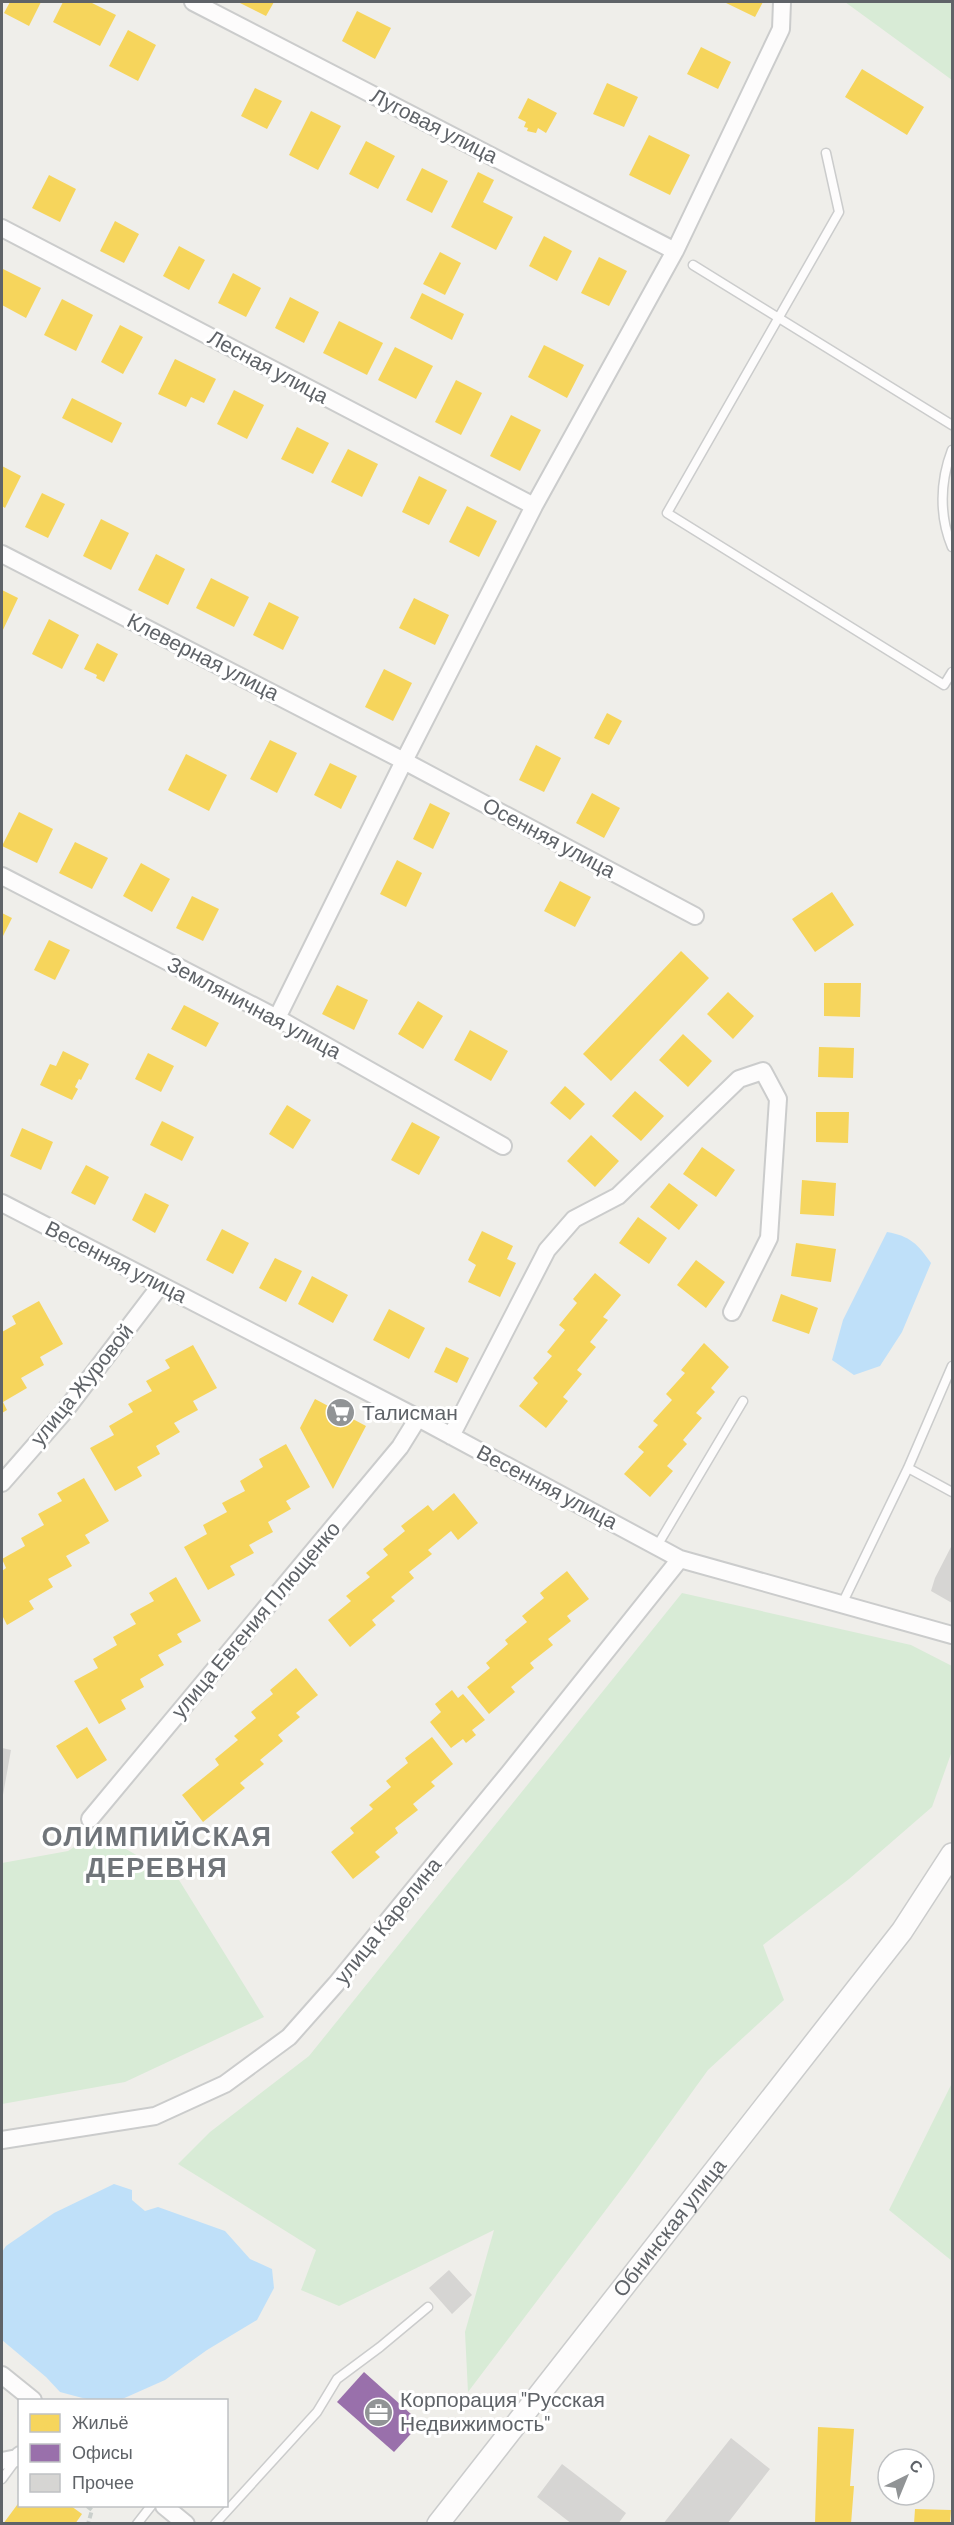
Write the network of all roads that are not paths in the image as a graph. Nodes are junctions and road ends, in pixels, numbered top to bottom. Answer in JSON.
{"nodes":[{"id":1,"x":193,"y":2,"type":"edge"},
{"id":2,"x":782,"y":2,"type":"edge"},
{"id":3,"x":826,"y":153,"type":"dead end"},
{"id":4,"x":2,"y":228,"type":"edge"},
{"id":5,"x":675,"y":251,"type":"junction"},
{"id":6,"x":693,"y":265,"type":"dead end"},
{"id":7,"x":778,"y":317,"type":"junction"},
{"id":8,"x":952,"y":425,"type":"edge"},
{"id":9,"x":952,"y":450,"type":"edge"},
{"id":10,"x":534,"y":506,"type":"junction"},
{"id":11,"x":952,"y":547,"type":"edge"},
{"id":12,"x":2,"y":554,"type":"edge"},
{"id":13,"x":952,"y":672,"type":"edge"},
{"id":14,"x":404,"y":761,"type":"junction"},
{"id":15,"x":2,"y":876,"type":"edge"},
{"id":16,"x":695,"y":916,"type":"dead end"},
{"id":17,"x":277,"y":1018,"type":"junction"},
{"id":18,"x":503,"y":1146,"type":"dead end"},
{"id":19,"x":2,"y":1203,"type":"edge"},
{"id":20,"x":160,"y":1286,"type":"junction"},
{"id":21,"x":732,"y":1312,"type":"dead end"},
{"id":22,"x":952,"y":1366,"type":"edge"},
{"id":23,"x":743,"y":1401,"type":"dead end"},
{"id":24,"x":418,"y":1418,"type":"junction"},
{"id":25,"x":452,"y":1436,"type":"junction"},
{"id":26,"x":908,"y":1468,"type":"junction"},
{"id":27,"x":2,"y":1483,"type":"edge"},
{"id":28,"x":952,"y":1492,"type":"edge"},
{"id":29,"x":657,"y":1546,"type":"junction"},
{"id":30,"x":680,"y":1559,"type":"junction"},
{"id":31,"x":842,"y":1604,"type":"junction"},
{"id":32,"x":952,"y":1635,"type":"edge"},
{"id":33,"x":90,"y":1819,"type":"dead end"},
{"id":34,"x":952,"y":1854,"type":"edge"},
{"id":35,"x":2,"y":2140,"type":"edge"},
{"id":36,"x":428,"y":2307,"type":"dead end"},
{"id":37,"x":2,"y":2375,"type":"edge"},
{"id":38,"x":32,"y":2399,"type":"edge"},
{"id":39,"x":13,"y":2458,"type":"edge"},
{"id":40,"x":2,"y":2479,"type":"edge"},
{"id":41,"x":149,"y":2507,"type":"edge"},
{"id":42,"x":166,"y":2507,"type":"edge"},
{"id":43,"x":137,"y":2523,"type":"edge"},
{"id":44,"x":186,"y":2523,"type":"edge"},
{"id":45,"x":215,"y":2523,"type":"edge"},
{"id":46,"x":438,"y":2523,"type":"edge"}],
"edges":[{"from":1,"to":5,"type":"street","name":"Луговая улица"},
{"from":2,"to":5,"type":"street"},
{"from":3,"to":7,"type":"lane"},
{"from":4,"to":10,"type":"street","name":"Лесная улица"},
{"from":5,"to":10,"type":"street"},
{"from":6,"to":7,"type":"lane"},
{"from":7,"to":8,"type":"lane"},
{"from":7,"to":13,"type":"lane"},
{"from":9,"to":11,"type":"lane"},
{"from":10,"to":14,"type":"street"},
{"from":12,"to":14,"type":"street","name":"Клеверная улица"},
{"from":14,"to":16,"type":"street","name":"Осенняя улица"},
{"from":14,"to":17,"type":"street"},
{"from":15,"to":17,"type":"street","name":"Земляничная улица"},
{"from":17,"to":18,"type":"street","name":"Земляничная улица"},
{"from":19,"to":20,"type":"street","name":"Весенняя улица"},
{"from":20,"to":24,"type":"street","name":"Весенняя улица"},
{"from":20,"to":27,"type":"street","name":"улица Журовой"},
{"from":21,"to":25,"type":"street"},
{"from":22,"to":26,"type":"lane"},
{"from":23,"to":29,"type":"lane"},
{"from":24,"to":25,"type":"street","name":"Весенняя улица"},
{"from":24,"to":33,"type":"street","name":"улица Евгения Плющенко"},
{"from":25,"to":29,"type":"street","name":"Весенняя улица"},
{"from":26,"to":28,"type":"lane"},
{"from":26,"to":31,"type":"lane"},
{"from":29,"to":30,"type":"street","name":"Весенняя улица"},
{"from":30,"to":31,"type":"street","name":"Весенняя улица"},
{"from":30,"to":35,"type":"street","name":"улица Карелина"},
{"from":31,"to":32,"type":"street","name":"Весенняя улица"},
{"from":34,"to":46,"type":"street","name":"Обнинская улица"},
{"from":36,"to":45,"type":"lane"},
{"from":37,"to":38,"type":"street"},
{"from":39,"to":40,"type":"lane"},
{"from":41,"to":43,"type":"lane"},
{"from":42,"to":44,"type":"street"}]}
